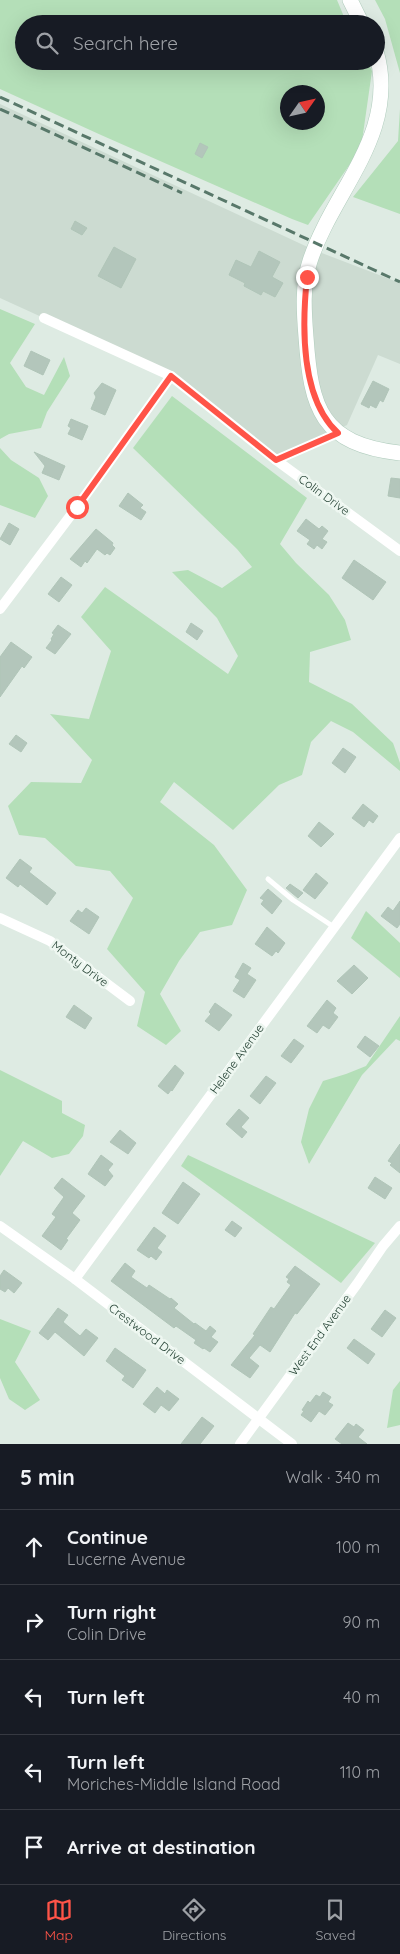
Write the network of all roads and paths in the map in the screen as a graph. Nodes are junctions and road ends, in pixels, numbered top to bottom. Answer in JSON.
{"nodes":[{"id":1,"x":350,"y":0,"type":"edge"},
{"id":2,"x":358,"y":15,"type":"edge"},
{"id":3,"x":383,"y":70,"type":"edge"},
{"id":4,"x":44,"y":318,"type":"dead end"},
{"id":5,"x":171,"y":376,"type":"junction"},
{"id":6,"x":338,"y":433,"type":"junction"},
{"id":7,"x":400,"y":452,"type":"edge"},
{"id":8,"x":276,"y":460,"type":"junction"},
{"id":9,"x":400,"y":551,"type":"edge"},
{"id":10,"x":0,"y":609,"type":"edge"},
{"id":11,"x":400,"y":838,"type":"edge"},
{"id":12,"x":268,"y":879,"type":"dead end"},
{"id":13,"x":0,"y":918,"type":"edge"},
{"id":14,"x":334,"y":927,"type":"junction"},
{"id":15,"x":130,"y":1001,"type":"dead end"},
{"id":16,"x":0,"y":1226,"type":"edge"},
{"id":17,"x":400,"y":1226,"type":"edge"},
{"id":18,"x":75,"y":1279,"type":"junction"},
{"id":19,"x":259,"y":1419,"type":"junction"},
{"id":20,"x":240,"y":1444,"type":"edge"},
{"id":21,"x":292,"y":1444,"type":"edge"}],
"edges":[{"from":1,"to":2,"type":"main road"},
{"from":3,"to":6,"type":"main road"},
{"from":4,"to":5,"type":"street","name":"Colin Drive"},
{"from":5,"to":8,"type":"street","name":"Colin Drive"},
{"from":5,"to":10,"type":"street"},
{"from":6,"to":7,"type":"main road"},
{"from":6,"to":8,"type":"street"},
{"from":8,"to":9,"type":"street","name":"Colin Drive"},
{"from":11,"to":14,"type":"street","name":"Helene Avenue"},
{"from":12,"to":14,"type":"lane"},
{"from":13,"to":15,"type":"street","name":"Monty Drive"},
{"from":14,"to":18,"type":"street","name":"Helene Avenue"},
{"from":16,"to":18,"type":"street","name":"Crestwood Drive"},
{"from":17,"to":19,"type":"street","name":"West End Avenue"},
{"from":18,"to":19,"type":"street","name":"Crestwood Drive"},
{"from":19,"to":20,"type":"street","name":"West End Avenue"},
{"from":19,"to":21,"type":"street","name":"Crestwood Drive"}]}
